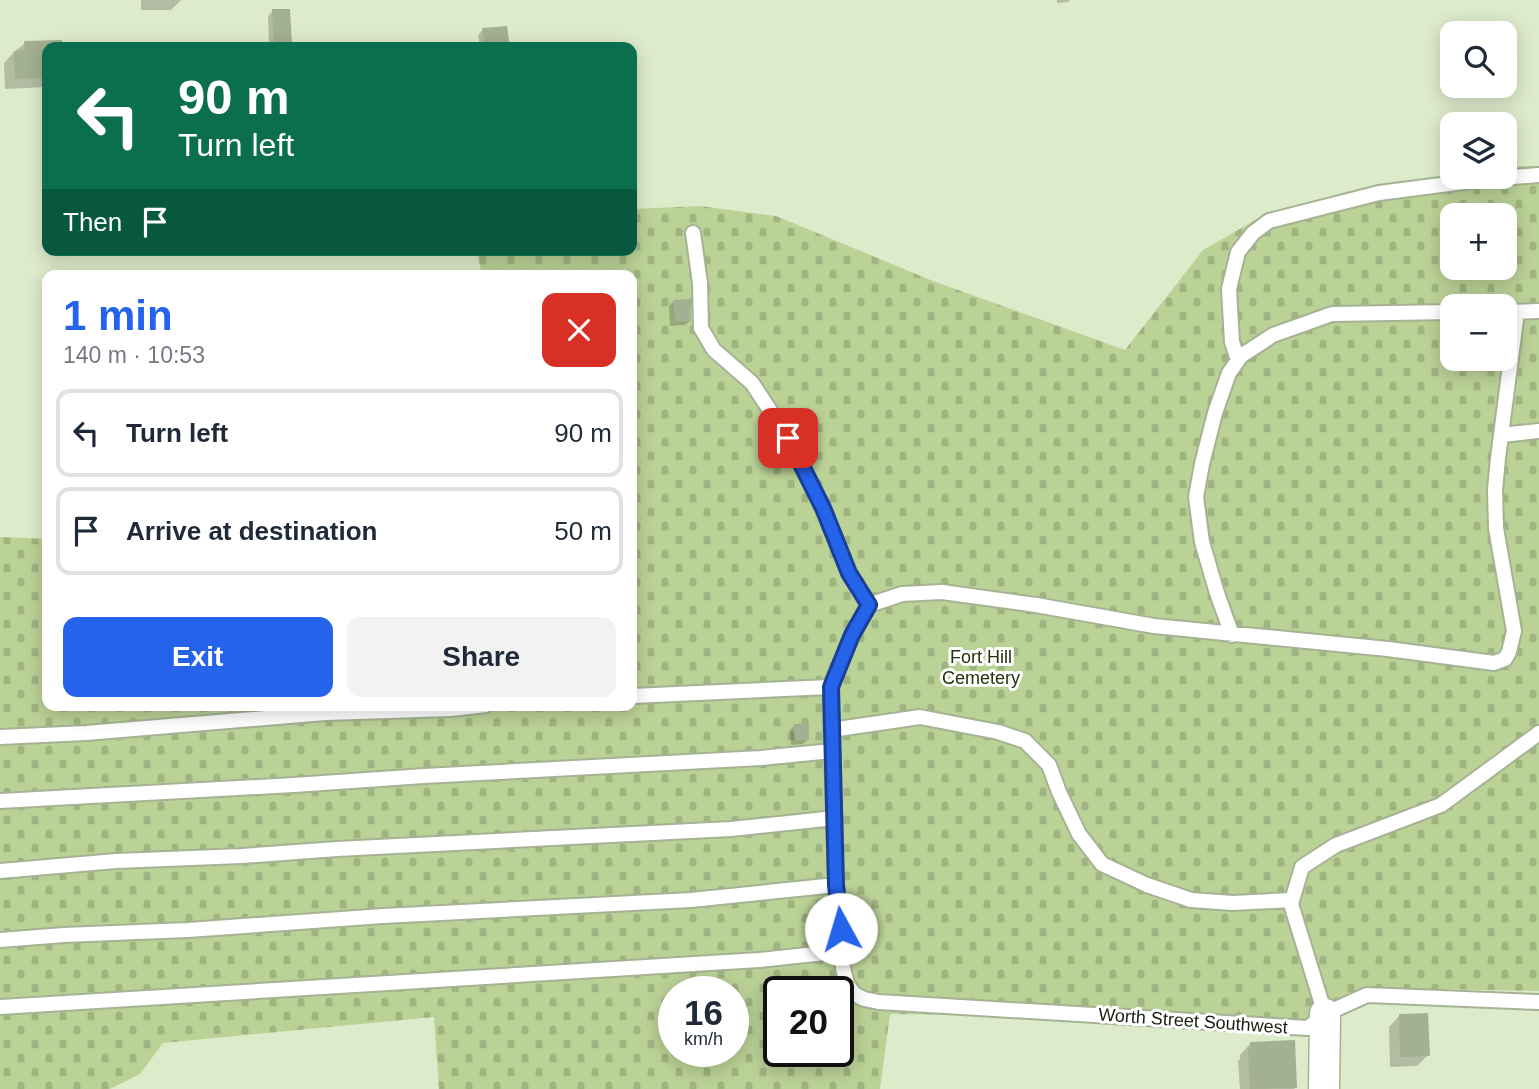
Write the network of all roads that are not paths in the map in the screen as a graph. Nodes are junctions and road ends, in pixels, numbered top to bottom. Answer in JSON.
{"nodes":[{"id":1,"x":1539,"y":176,"type":"edge"},
{"id":2,"x":693,"y":233,"type":"dead end"},
{"id":3,"x":1539,"y":310,"type":"edge"},
{"id":4,"x":1440,"y":312,"type":"edge"},
{"id":5,"x":1517,"y":312,"type":"edge"},
{"id":6,"x":1238,"y":360,"type":"junction"},
{"id":7,"x":1506,"y":371,"type":"edge"},
{"id":8,"x":1539,"y":431,"type":"edge"},
{"id":9,"x":1501,"y":435,"type":"junction"},
{"id":10,"x":869,"y":605,"type":"junction"},
{"id":11,"x":1232,"y":635,"type":"junction"},
{"id":12,"x":831,"y":687,"type":"junction"},
{"id":13,"x":637,"y":696,"type":"edge"},
{"id":14,"x":388,"y":711,"type":"edge"},
{"id":15,"x":831,"y":730,"type":"junction"},
{"id":16,"x":1539,"y":733,"type":"edge"},
{"id":17,"x":0,"y":737,"type":"edge"},
{"id":18,"x":832,"y":751,"type":"junction"},
{"id":19,"x":0,"y":801,"type":"edge"},
{"id":20,"x":835,"y":818,"type":"junction"},
{"id":21,"x":0,"y":871,"type":"edge"},
{"id":22,"x":836,"y":885,"type":"junction"},
{"id":23,"x":1292,"y":900,"type":"junction"},
{"id":24,"x":0,"y":940,"type":"edge"},
{"id":25,"x":843,"y":951,"type":"junction"},
{"id":26,"x":1539,"y":1002,"type":"edge"},
{"id":27,"x":0,"y":1007,"type":"edge"},
{"id":28,"x":1325,"y":1014,"type":"junction"},
{"id":29,"x":1324,"y":1089,"type":"edge"}],
"edges":[{"from":1,"to":6,"type":"lane"},
{"from":2,"to":10,"type":"lane"},
{"from":3,"to":5,"type":"lane"},
{"from":4,"to":6,"type":"lane"},
{"from":6,"to":11,"type":"lane"},
{"from":7,"to":9,"type":"lane"},
{"from":8,"to":9,"type":"lane"},
{"from":9,"to":11,"type":"lane"},
{"from":10,"to":11,"type":"lane"},
{"from":10,"to":12,"type":"lane"},
{"from":12,"to":13,"type":"lane"},
{"from":12,"to":15,"type":"lane"},
{"from":14,"to":17,"type":"lane"},
{"from":15,"to":18,"type":"lane"},
{"from":15,"to":23,"type":"lane"},
{"from":16,"to":23,"type":"lane"},
{"from":18,"to":19,"type":"lane"},
{"from":18,"to":20,"type":"lane"},
{"from":20,"to":21,"type":"lane"},
{"from":20,"to":22,"type":"lane"},
{"from":22,"to":24,"type":"lane"},
{"from":22,"to":25,"type":"lane"},
{"from":23,"to":28,"type":"lane"},
{"from":25,"to":27,"type":"lane"},
{"from":25,"to":28,"type":"lane","name":"Worth Street Southwest"},
{"from":26,"to":28,"type":"lane","name":"Worth Street Southwest"},
{"from":28,"to":29,"type":"street"}]}
